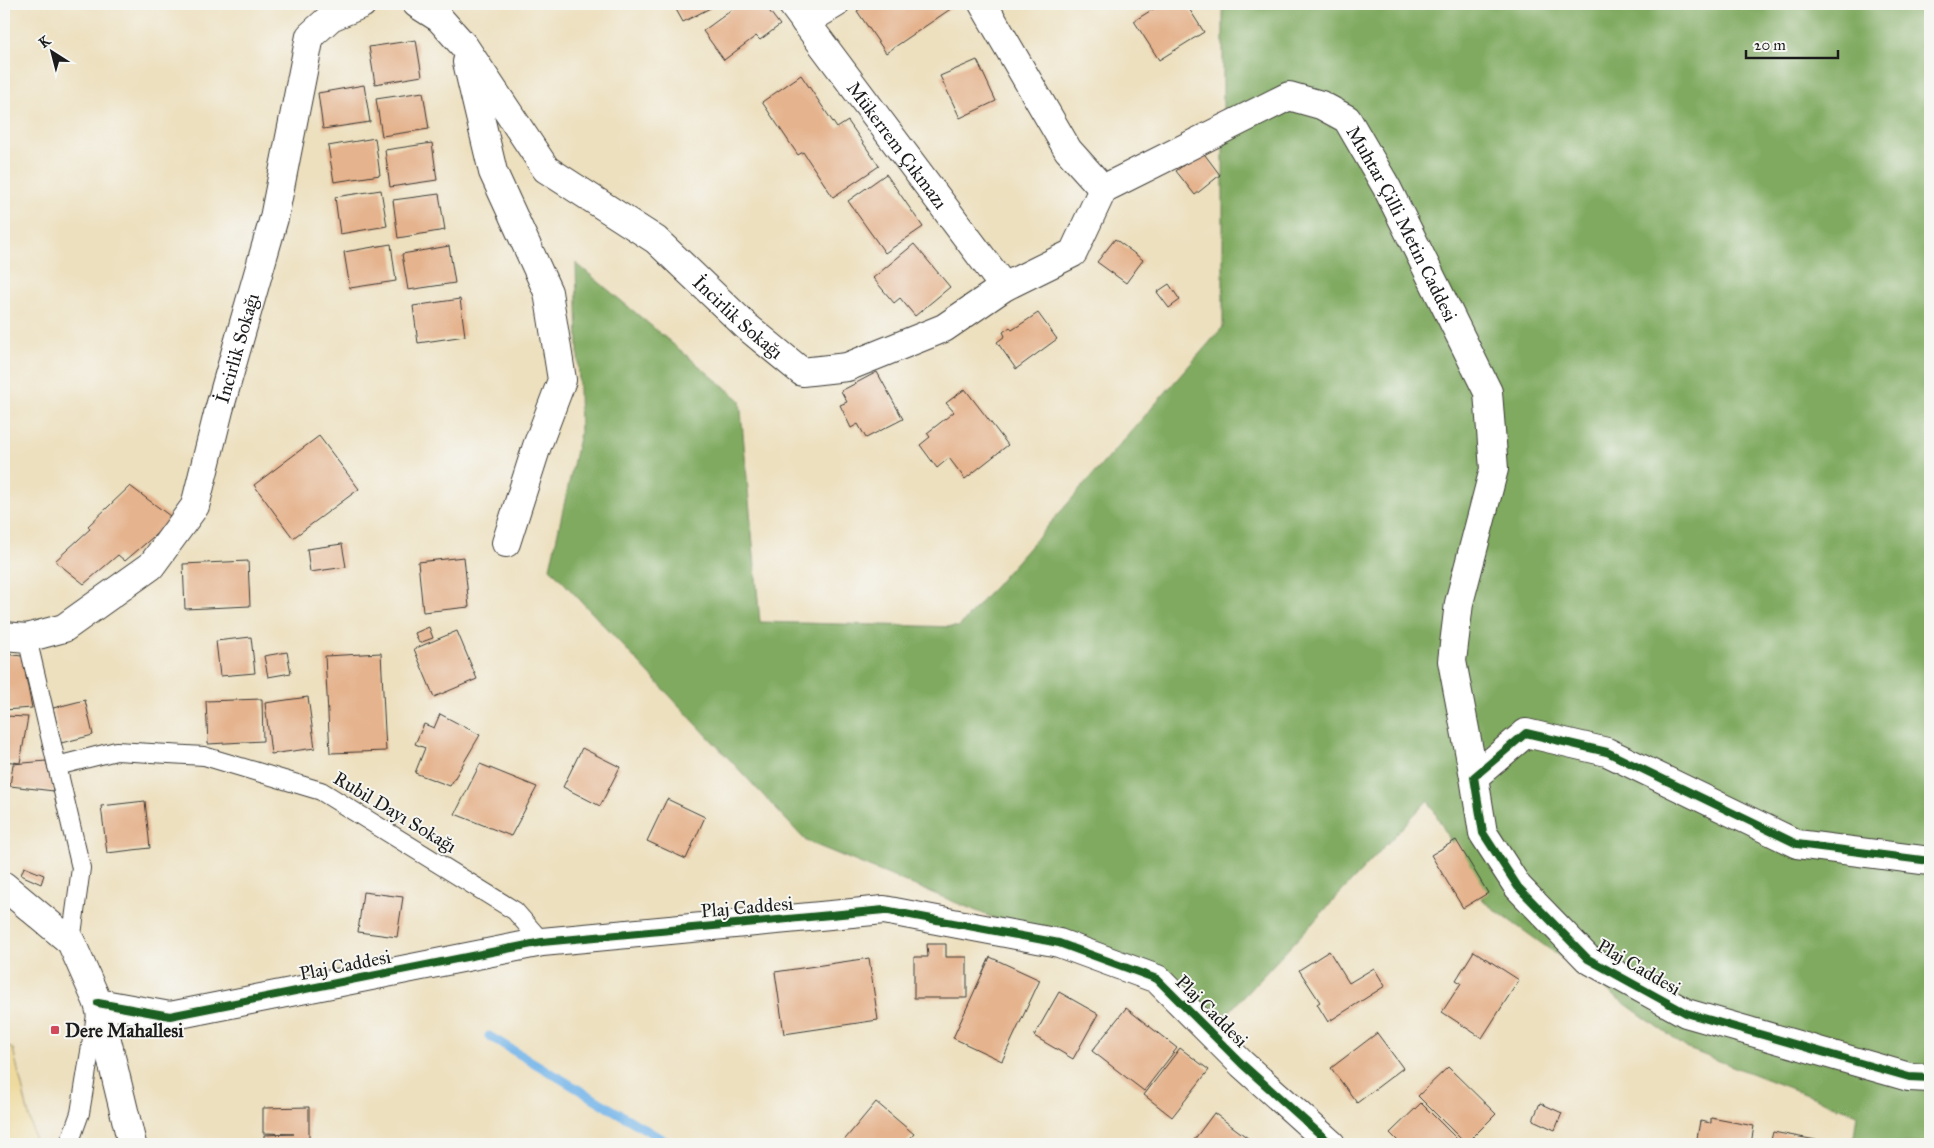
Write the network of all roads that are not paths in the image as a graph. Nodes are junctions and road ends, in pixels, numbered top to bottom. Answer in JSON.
{"nodes":[{"id":1,"x":362,"y":4,"type":"edge"},
{"id":2,"x":417,"y":4,"type":"edge"},
{"id":3,"x":835,"y":4,"type":"edge"},
{"id":4,"x":983,"y":4,"type":"edge"},
{"id":5,"x":798,"y":13,"type":"edge"},
{"id":6,"x":464,"y":46,"type":"junction"},
{"id":7,"x":1103,"y":189,"type":"junction"},
{"id":8,"x":1004,"y":287,"type":"junction"},
{"id":9,"x":506,"y":543,"type":"dead end"},
{"id":10,"x":15,"y":637,"type":"edge"},
{"id":11,"x":57,"y":766,"type":"junction"},
{"id":12,"x":1474,"y":776,"type":"junction"},
{"id":13,"x":1930,"y":861,"type":"edge"},
{"id":14,"x":4,"y":886,"type":"edge"},
{"id":15,"x":71,"y":942,"type":"junction"},
{"id":16,"x":542,"y":942,"type":"junction"},
{"id":17,"x":98,"y":1003,"type":"junction"},
{"id":18,"x":1930,"y":1078,"type":"edge"},
{"id":19,"x":69,"y":1144,"type":"edge"},
{"id":20,"x":132,"y":1144,"type":"edge"},
{"id":21,"x":1331,"y":1144,"type":"edge"}],
"edges":[{"from":1,"to":10,"type":"street","name":"İncirlik Sokağı"},
{"from":2,"to":6,"type":"street","name":"İncirlik Sokağı"},
{"from":3,"to":5,"type":"street"},
{"from":4,"to":7,"type":"street"},
{"from":5,"to":8,"type":"street","name":"Mükerrem Çıkmazı"},
{"from":6,"to":8,"type":"street","name":"İncirlik Sokağı"},
{"from":6,"to":9,"type":"street"},
{"from":7,"to":8,"type":"street","name":"İncirlik Sokağı"},
{"from":7,"to":12,"type":"street","name":"Muhtar Çilli Metin Caddesi"},
{"from":10,"to":11,"type":"lane"},
{"from":11,"to":15,"type":"lane"},
{"from":11,"to":16,"type":"lane","name":"Rubil Dayı Sokağı"},
{"from":12,"to":13,"type":"street"},
{"from":12,"to":18,"type":"street","name":"Plaj Caddesi"},
{"from":14,"to":15,"type":"street"},
{"from":15,"to":17,"type":"street"},
{"from":16,"to":17,"type":"street","name":"Plaj Caddesi"},
{"from":16,"to":21,"type":"street","name":"Plaj Caddesi"},
{"from":17,"to":19,"type":"lane"},
{"from":17,"to":20,"type":"street"}]}
